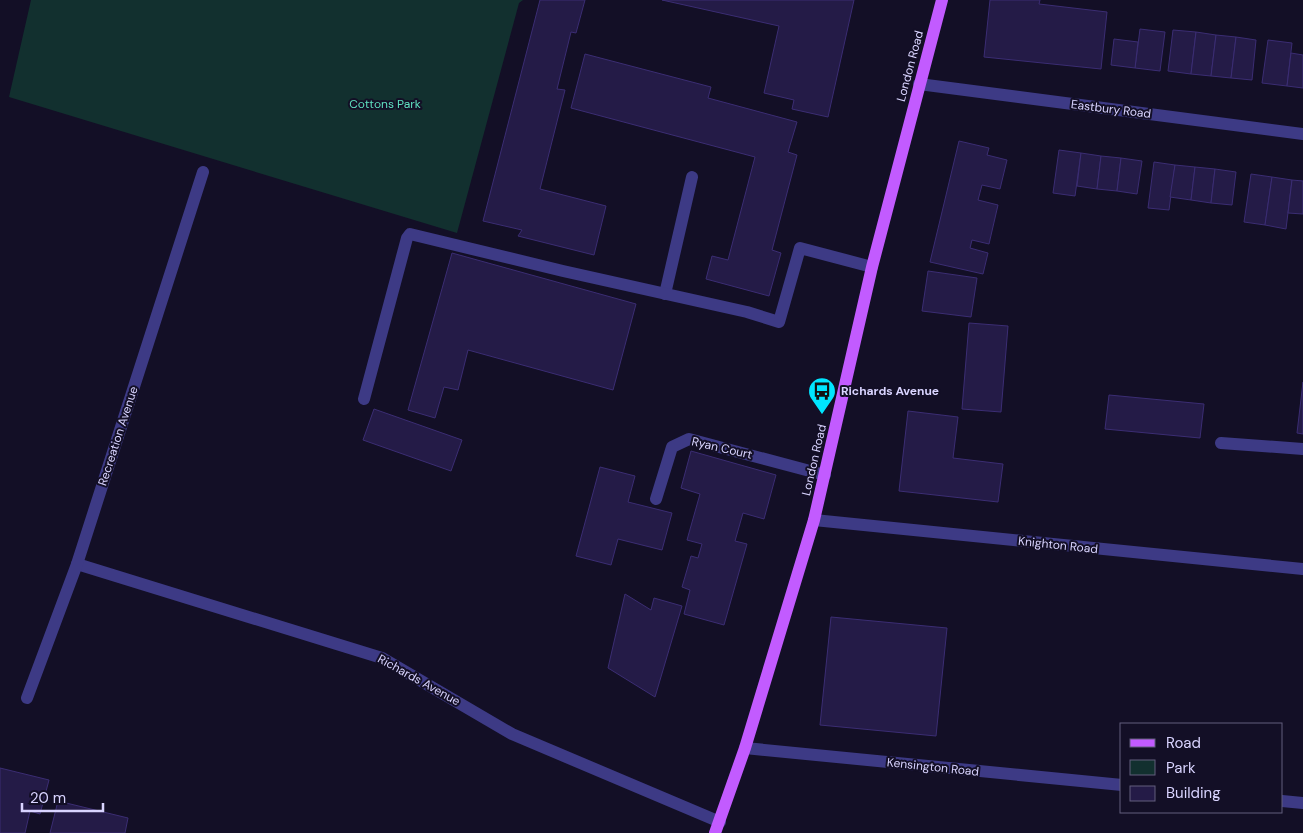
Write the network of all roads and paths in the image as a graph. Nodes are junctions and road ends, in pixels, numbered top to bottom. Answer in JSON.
{"nodes":[{"id":1,"x":942,"y":0,"type":"edge"},
{"id":2,"x":919,"y":84,"type":"junction"},
{"id":3,"x":1303,"y":134,"type":"edge"},
{"id":4,"x":203,"y":172,"type":"dead end"},
{"id":5,"x":692,"y":177,"type":"dead end"},
{"id":6,"x":872,"y":267,"type":"junction"},
{"id":7,"x":665,"y":294,"type":"junction"},
{"id":8,"x":364,"y":399,"type":"dead end"},
{"id":9,"x":1221,"y":443,"type":"dead end"},
{"id":10,"x":1303,"y":449,"type":"edge"},
{"id":11,"x":825,"y":475,"type":"junction"},
{"id":12,"x":656,"y":499,"type":"dead end"},
{"id":13,"x":814,"y":520,"type":"junction"},
{"id":14,"x":77,"y":564,"type":"junction"},
{"id":15,"x":1303,"y":569,"type":"edge"},
{"id":16,"x":27,"y":698,"type":"dead end"},
{"id":17,"x":745,"y":748,"type":"junction"},
{"id":18,"x":1120,"y":785,"type":"edge"},
{"id":19,"x":1283,"y":801,"type":"edge"},
{"id":20,"x":1303,"y":803,"type":"edge"},
{"id":21,"x":718,"y":828,"type":"edge"}],
"edges":[{"from":1,"to":2,"type":"main road","name":"London Road"},
{"from":2,"to":3,"type":"street","name":"Eastbury Road"},
{"from":2,"to":6,"type":"main road","name":"London Road"},
{"from":4,"to":14,"type":"street","name":"Recreation Avenue"},
{"from":5,"to":7,"type":"street"},
{"from":6,"to":7,"type":"street"},
{"from":6,"to":11,"type":"main road","name":"London Road"},
{"from":7,"to":8,"type":"street"},
{"from":9,"to":10,"type":"street"},
{"from":11,"to":12,"type":"street","name":"Ryan Court"},
{"from":11,"to":13,"type":"main road","name":"London Road"},
{"from":13,"to":15,"type":"street","name":"Knighton Road"},
{"from":13,"to":17,"type":"main road","name":"London Road"},
{"from":14,"to":16,"type":"street","name":"Recreation Avenue"},
{"from":14,"to":21,"type":"street","name":"Richards Avenue"},
{"from":17,"to":18,"type":"street","name":"Kensington Road"},
{"from":17,"to":21,"type":"main road","name":"London Road"},
{"from":19,"to":20,"type":"street"}]}
